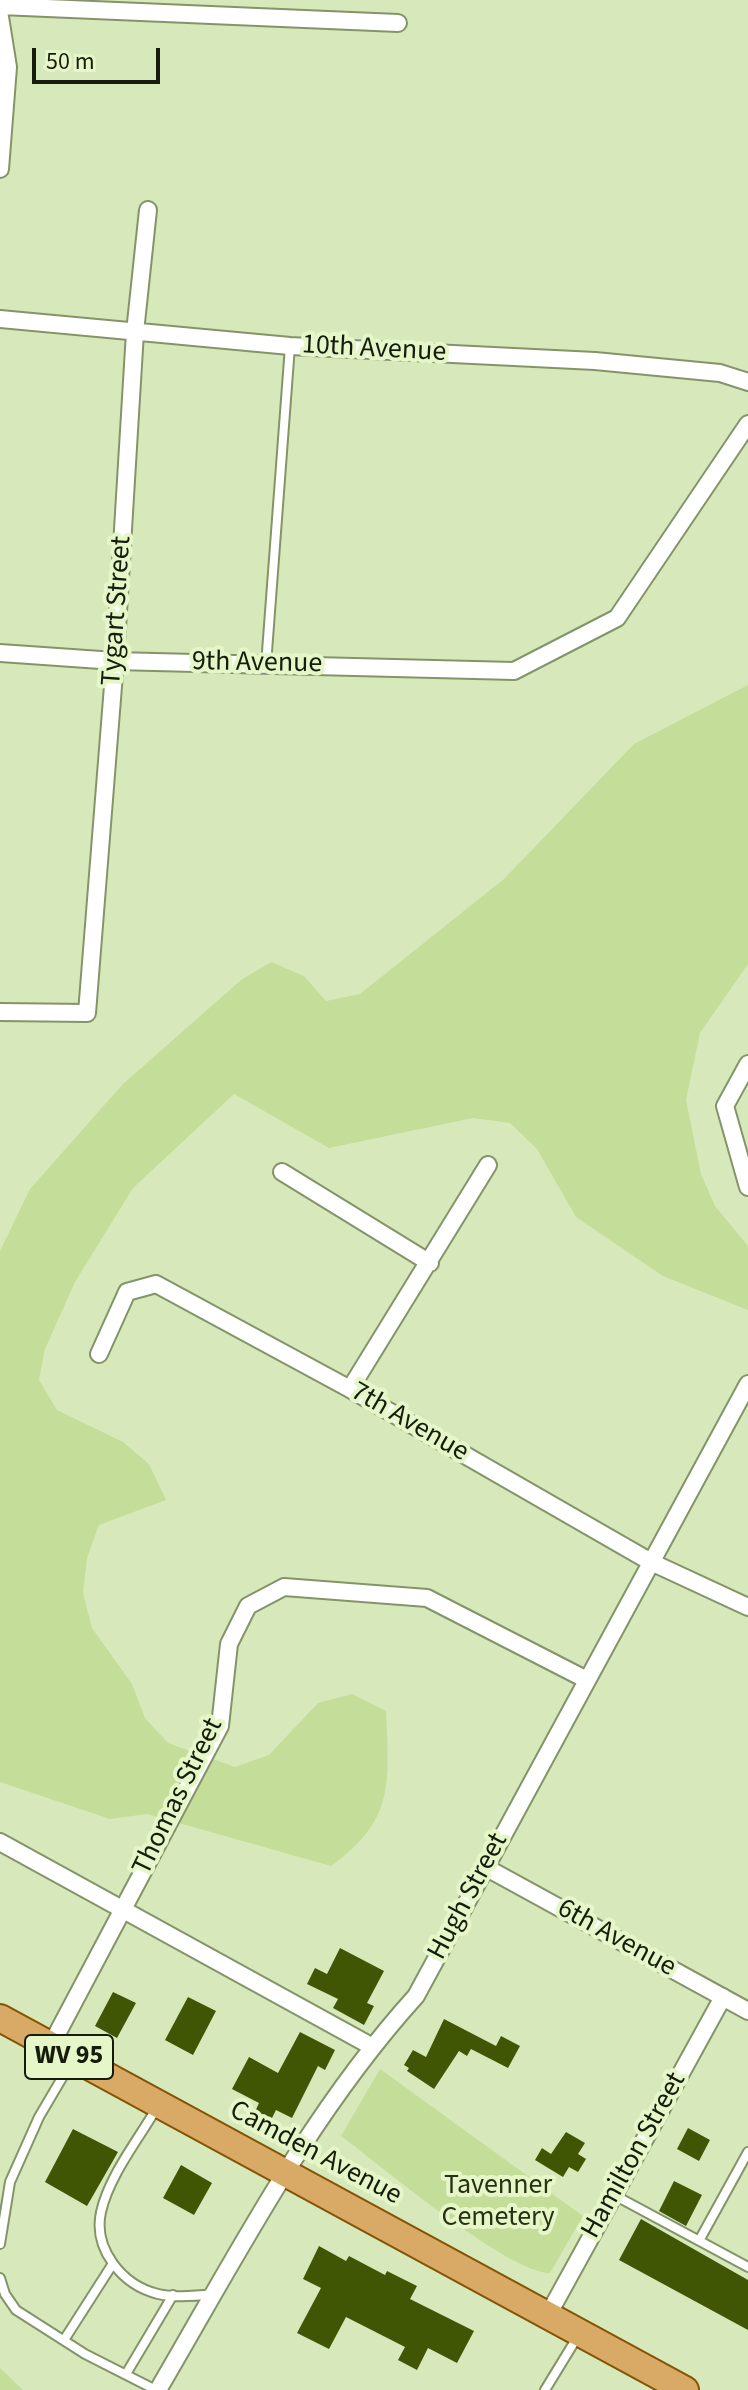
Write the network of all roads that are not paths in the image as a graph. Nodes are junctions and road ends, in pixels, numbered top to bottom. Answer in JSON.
{"nodes":[{"id":1,"x":56,"y":4,"type":"edge"},
{"id":2,"x":0,"y":6,"type":"edge"},
{"id":3,"x":0,"y":17,"type":"edge"},
{"id":4,"x":398,"y":23,"type":"dead end"},
{"id":5,"x":0,"y":169,"type":"edge"},
{"id":6,"x":148,"y":210,"type":"dead end"},
{"id":7,"x":0,"y":319,"type":"edge"},
{"id":8,"x":135,"y":332,"type":"junction"},
{"id":9,"x":290,"y":346,"type":"junction"},
{"id":10,"x":748,"y":382,"type":"edge"},
{"id":11,"x":748,"y":424,"type":"edge"},
{"id":12,"x":0,"y":653,"type":"edge"},
{"id":13,"x":115,"y":661,"type":"junction"},
{"id":14,"x":266,"y":665,"type":"junction"},
{"id":15,"x":0,"y":1012,"type":"edge"},
{"id":16,"x":748,"y":1064,"type":"edge"},
{"id":17,"x":488,"y":1165,"type":"dead end"},
{"id":18,"x":282,"y":1172,"type":"dead end"},
{"id":19,"x":748,"y":1187,"type":"edge"},
{"id":20,"x":430,"y":1263,"type":"junction"},
{"id":21,"x":99,"y":1354,"type":"dead end"},
{"id":22,"x":748,"y":1384,"type":"edge"},
{"id":23,"x":350,"y":1389,"type":"junction"},
{"id":24,"x":651,"y":1562,"type":"junction"},
{"id":25,"x":748,"y":1607,"type":"edge"},
{"id":26,"x":587,"y":1680,"type":"junction"},
{"id":27,"x":0,"y":1842,"type":"edge"},
{"id":28,"x":485,"y":1867,"type":"junction"},
{"id":29,"x":125,"y":1908,"type":"junction"},
{"id":30,"x":723,"y":1997,"type":"junction"},
{"id":31,"x":748,"y":2011,"type":"edge"},
{"id":32,"x":0,"y":2018,"type":"edge"},
{"id":33,"x":371,"y":2046,"type":"junction"},
{"id":34,"x":50,"y":2047,"type":"junction"},
{"id":35,"x":73,"y":2059,"type":"junction"},
{"id":36,"x":157,"y":2106,"type":"junction"},
{"id":37,"x":748,"y":2152,"type":"edge"},
{"id":38,"x":284,"y":2174,"type":"junction"},
{"id":39,"x":613,"y":2194,"type":"junction"},
{"id":40,"x":700,"y":2239,"type":"junction"},
{"id":41,"x":0,"y":2244,"type":"edge"},
{"id":42,"x":112,"y":2265,"type":"junction"},
{"id":43,"x":748,"y":2267,"type":"edge"},
{"id":44,"x":0,"y":2278,"type":"edge"},
{"id":45,"x":214,"y":2294,"type":"junction"},
{"id":46,"x":173,"y":2295,"type":"junction"},
{"id":47,"x":548,"y":2315,"type":"junction"},
{"id":48,"x":581,"y":2332,"type":"junction"},
{"id":49,"x":64,"y":2340,"type":"junction"},
{"id":50,"x":126,"y":2374,"type":"junction"},
{"id":51,"x":157,"y":2390,"type":"edge"},
{"id":52,"x":545,"y":2390,"type":"edge"},
{"id":53,"x":685,"y":2390,"type":"edge"}],
"edges":[{"from":1,"to":2,"type":"street"},
{"from":1,"to":4,"type":"street"},
{"from":3,"to":5,"type":"street"},
{"from":6,"to":8,"type":"street","name":"Tygart Street"},
{"from":7,"to":8,"type":"street","name":"10th Avenue"},
{"from":8,"to":9,"type":"street","name":"10th Avenue"},
{"from":8,"to":13,"type":"street","name":"Tygart Street"},
{"from":9,"to":10,"type":"street","name":"10th Avenue"},
{"from":9,"to":14,"type":"lane"},
{"from":11,"to":14,"type":"street","name":"9th Avenue"},
{"from":12,"to":13,"type":"street","name":"9th Avenue"},
{"from":13,"to":14,"type":"street","name":"9th Avenue"},
{"from":13,"to":15,"type":"street","name":"Tygart Street"},
{"from":16,"to":19,"type":"street"},
{"from":17,"to":20,"type":"street"},
{"from":18,"to":20,"type":"street"},
{"from":20,"to":23,"type":"street"},
{"from":21,"to":23,"type":"street","name":"7th Avenue"},
{"from":22,"to":24,"type":"street","name":"Hugh Street"},
{"from":23,"to":24,"type":"street","name":"7th Avenue"},
{"from":24,"to":25,"type":"street","name":"7th Avenue"},
{"from":24,"to":26,"type":"street","name":"Hugh Street"},
{"from":26,"to":28,"type":"street","name":"Hugh Street"},
{"from":26,"to":29,"type":"street","name":"Thomas Street"},
{"from":27,"to":29,"type":"street"},
{"from":28,"to":30,"type":"street","name":"6th Avenue"},
{"from":28,"to":33,"type":"street","name":"Hugh Street"},
{"from":29,"to":33,"type":"street"},
{"from":29,"to":34,"type":"street","name":"Thomas Street"},
{"from":30,"to":31,"type":"street","name":"6th Avenue"},
{"from":30,"to":39,"type":"street","name":"Hamilton Street"},
{"from":32,"to":34,"type":"main road","name":"Camden Avenue","number":"WV 95"},
{"from":33,"to":38,"type":"street","name":"Hugh Street"},
{"from":34,"to":35,"type":"main road","name":"Camden Avenue","number":"WV 95"},
{"from":35,"to":36,"type":"main road","name":"Camden Avenue","number":"WV 95"},
{"from":35,"to":41,"type":"lane"},
{"from":36,"to":38,"type":"main road","name":"Camden Avenue","number":"WV 95"},
{"from":36,"to":42,"type":"lane"},
{"from":37,"to":40,"type":"lane"},
{"from":38,"to":45,"type":"street","name":"Hugh Street"},
{"from":38,"to":47,"type":"main road","name":"Camden Avenue","number":"WV 95"},
{"from":39,"to":40,"type":"lane"},
{"from":39,"to":47,"type":"street","name":"Hamilton Street"},
{"from":40,"to":43,"type":"lane"},
{"from":42,"to":46,"type":"lane"},
{"from":42,"to":49,"type":"lane"},
{"from":44,"to":49,"type":"lane"},
{"from":45,"to":46,"type":"lane"},
{"from":45,"to":51,"type":"street","name":"Hugh Street"},
{"from":46,"to":50,"type":"lane"},
{"from":47,"to":48,"type":"main road","name":"Camden Avenue","number":"WV 95"},
{"from":48,"to":52,"type":"lane"},
{"from":48,"to":53,"type":"main road","name":"Camden Avenue","number":"WV 95"},
{"from":49,"to":50,"type":"lane"},
{"from":50,"to":51,"type":"lane"}]}
